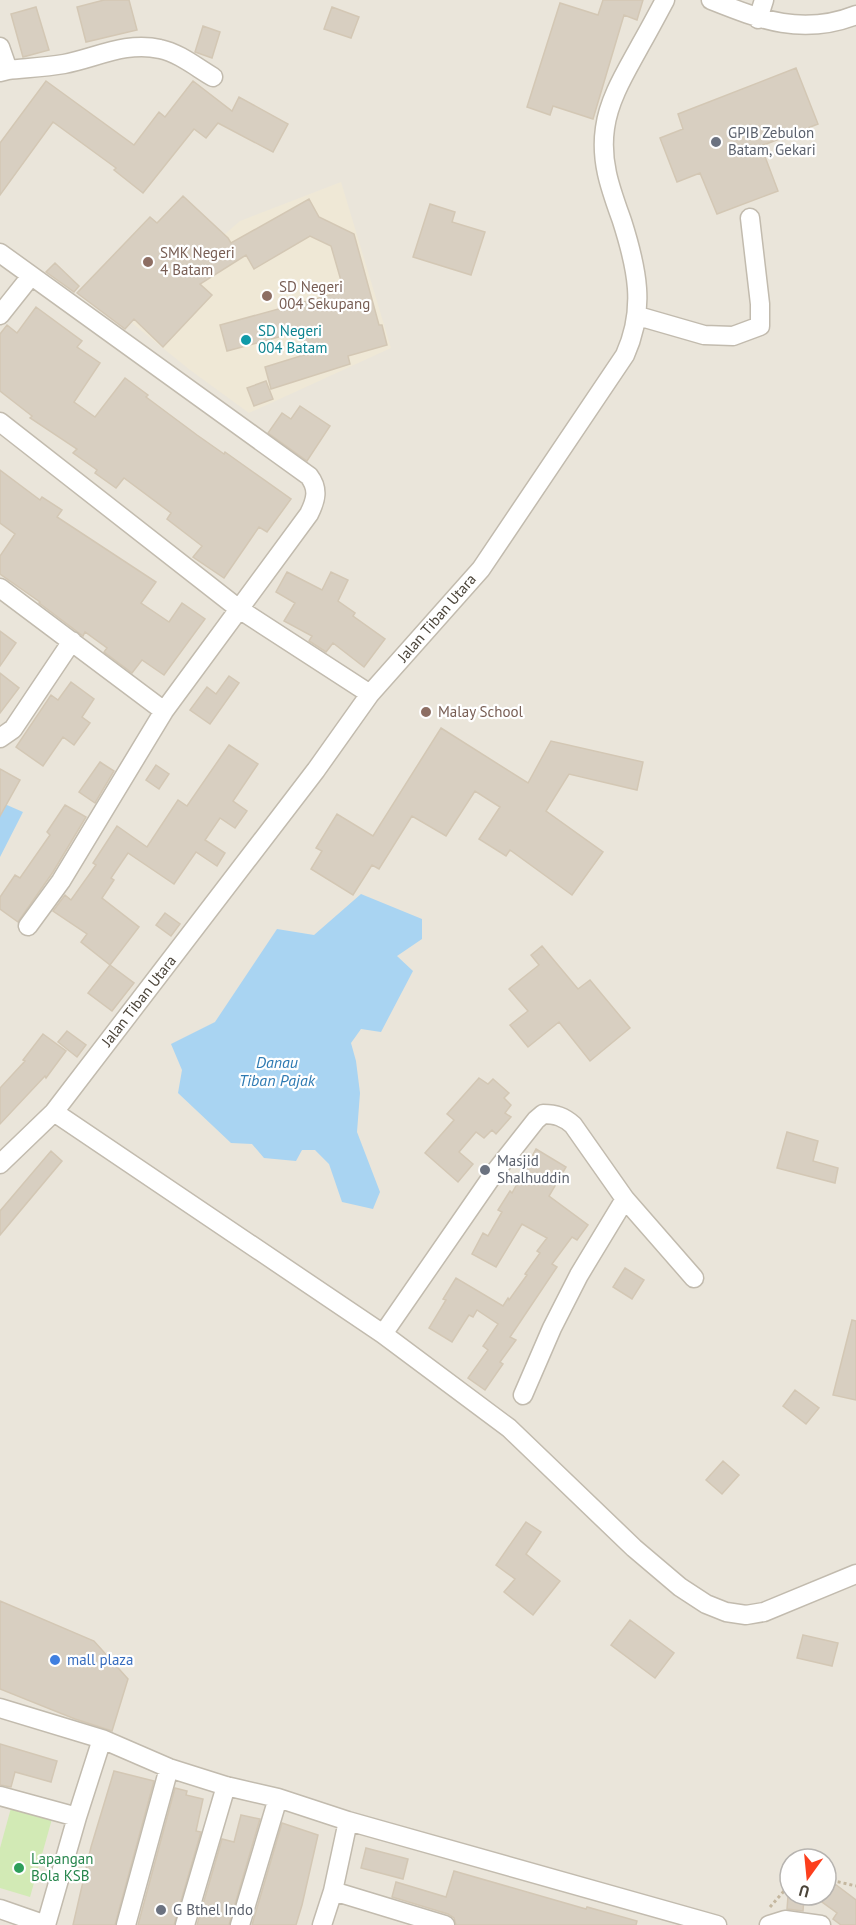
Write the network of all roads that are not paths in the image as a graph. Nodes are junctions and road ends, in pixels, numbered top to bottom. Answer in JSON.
{"nodes":[{"id":1,"x":665,"y":0,"type":"edge"},
{"id":2,"x":711,"y":0,"type":"edge"},
{"id":3,"x":764,"y":0,"type":"edge"},
{"id":4,"x":856,"y":15,"type":"edge"},
{"id":5,"x":758,"y":19,"type":"junction"},
{"id":6,"x":0,"y":46,"type":"edge"},
{"id":7,"x":4,"y":71,"type":"edge"},
{"id":8,"x":213,"y":77,"type":"dead end"},
{"id":9,"x":750,"y":218,"type":"dead end"},
{"id":10,"x":0,"y":253,"type":"edge"},
{"id":11,"x":31,"y":276,"type":"junction"},
{"id":12,"x":0,"y":315,"type":"edge"},
{"id":13,"x":638,"y":316,"type":"junction"},
{"id":14,"x":0,"y":422,"type":"edge"},
{"id":15,"x":0,"y":588,"type":"edge"},
{"id":16,"x":239,"y":609,"type":"junction"},
{"id":17,"x":72,"y":641,"type":"junction"},
{"id":18,"x":370,"y":694,"type":"junction"},
{"id":19,"x":164,"y":711,"type":"junction"},
{"id":20,"x":0,"y":738,"type":"edge"},
{"id":21,"x":28,"y":926,"type":"dead end"},
{"id":22,"x":54,"y":1112,"type":"junction"},
{"id":23,"x":0,"y":1164,"type":"edge"},
{"id":24,"x":625,"y":1199,"type":"junction"},
{"id":25,"x":693,"y":1278,"type":"dead end"},
{"id":26,"x":383,"y":1334,"type":"junction"},
{"id":27,"x":523,"y":1395,"type":"dead end"},
{"id":28,"x":856,"y":1574,"type":"edge"},
{"id":29,"x":0,"y":1708,"type":"edge"},
{"id":30,"x":102,"y":1739,"type":"junction"},
{"id":31,"x":169,"y":1768,"type":"junction"},
{"id":32,"x":226,"y":1786,"type":"junction"},
{"id":33,"x":0,"y":1796,"type":"edge"},
{"id":34,"x":278,"y":1798,"type":"junction"},
{"id":35,"x":77,"y":1817,"type":"junction"},
{"id":36,"x":348,"y":1821,"type":"junction"},
{"id":37,"x":333,"y":1891,"type":"junction"},
{"id":38,"x":0,"y":1909,"type":"edge"},
{"id":39,"x":769,"y":1917,"type":"edge"},
{"id":40,"x":46,"y":1925,"type":"edge"},
{"id":41,"x":126,"y":1925,"type":"edge"},
{"id":42,"x":185,"y":1925,"type":"edge"},
{"id":43,"x":240,"y":1925,"type":"edge"},
{"id":44,"x":322,"y":1925,"type":"edge"},
{"id":45,"x":445,"y":1925,"type":"edge"},
{"id":46,"x":717,"y":1925,"type":"edge"},
{"id":47,"x":821,"y":1925,"type":"edge"}],
"edges":[{"from":1,"to":13,"type":"street","name":"Jalan Tiban Utara"},
{"from":2,"to":5,"type":"street"},
{"from":3,"to":5,"type":"street"},
{"from":4,"to":5,"type":"street"},
{"from":6,"to":7,"type":"street"},
{"from":7,"to":8,"type":"street"},
{"from":9,"to":13,"type":"street"},
{"from":10,"to":11,"type":"street"},
{"from":11,"to":12,"type":"street"},
{"from":11,"to":16,"type":"street"},
{"from":13,"to":18,"type":"street","name":"Jalan Tiban Utara"},
{"from":14,"to":16,"type":"street"},
{"from":15,"to":17,"type":"street"},
{"from":16,"to":18,"type":"street"},
{"from":16,"to":19,"type":"street"},
{"from":17,"to":19,"type":"street"},
{"from":17,"to":20,"type":"street"},
{"from":18,"to":22,"type":"street","name":"Jalan Tiban Utara"},
{"from":19,"to":21,"type":"street"},
{"from":22,"to":23,"type":"street","name":"Jalan Tiban Utara"},
{"from":22,"to":26,"type":"street"},
{"from":24,"to":25,"type":"street"},
{"from":24,"to":26,"type":"street"},
{"from":24,"to":27,"type":"street"},
{"from":26,"to":28,"type":"street"},
{"from":29,"to":30,"type":"street"},
{"from":30,"to":31,"type":"street"},
{"from":30,"to":35,"type":"street"},
{"from":31,"to":32,"type":"street"},
{"from":31,"to":41,"type":"street"},
{"from":32,"to":34,"type":"street"},
{"from":32,"to":42,"type":"street"},
{"from":33,"to":35,"type":"street"},
{"from":34,"to":36,"type":"street"},
{"from":34,"to":43,"type":"street"},
{"from":35,"to":40,"type":"street"},
{"from":36,"to":37,"type":"street"},
{"from":36,"to":46,"type":"street"},
{"from":37,"to":44,"type":"street"},
{"from":37,"to":45,"type":"street"},
{"from":38,"to":40,"type":"street"},
{"from":39,"to":47,"type":"street"}]}
